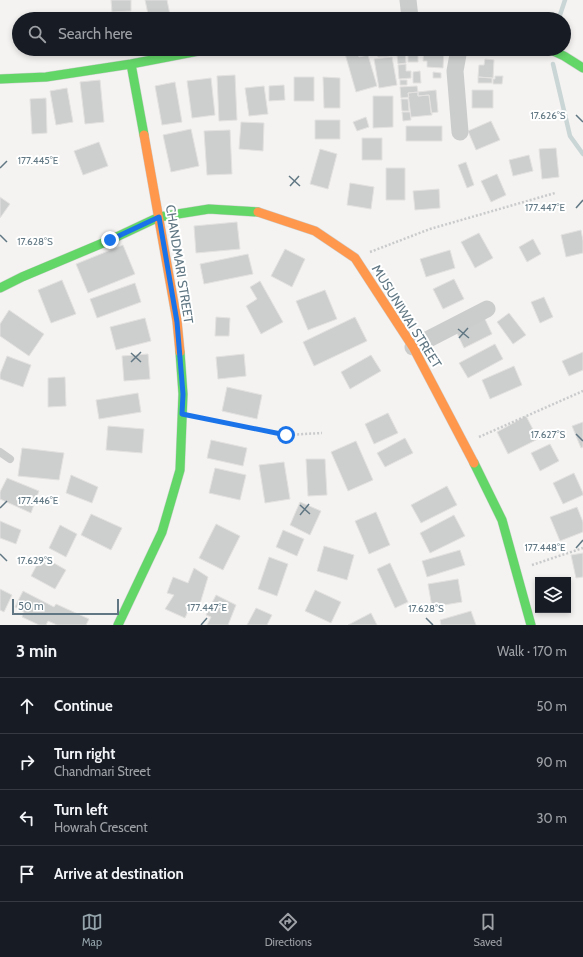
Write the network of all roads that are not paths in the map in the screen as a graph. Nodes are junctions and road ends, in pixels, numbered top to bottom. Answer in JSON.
{"nodes":[{"id":1,"x":408,"y":0,"type":"edge"},
{"id":2,"x":409,"y":12,"type":"edge"},
{"id":3,"x":173,"y":56,"type":"edge"},
{"id":4,"x":458,"y":56,"type":"edge"},
{"id":5,"x":564,"y":56,"type":"edge"},
{"id":6,"x":131,"y":64,"type":"junction"},
{"id":7,"x":583,"y":68,"type":"edge"},
{"id":8,"x":0,"y":79,"type":"edge"},
{"id":9,"x":460,"y":132,"type":"dead end"},
{"id":10,"x":159,"y":217,"type":"junction"},
{"id":11,"x":0,"y":288,"type":"edge"},
{"id":12,"x":487,"y":309,"type":"dead end"},
{"id":13,"x":414,"y":347,"type":"junction"},
{"id":14,"x":0,"y":452,"type":"edge"},
{"id":15,"x":10,"y":459,"type":"dead end"},
{"id":16,"x":118,"y":625,"type":"edge"},
{"id":17,"x":531,"y":625,"type":"edge"}],
"edges":[{"from":1,"to":2,"type":"street"},
{"from":3,"to":6,"type":"street"},
{"from":4,"to":9,"type":"street"},
{"from":5,"to":7,"type":"street"},
{"from":6,"to":8,"type":"street"},
{"from":6,"to":10,"type":"street","name":"CHANDMARI STREET"},
{"from":10,"to":11,"type":"street","name":"MUSUNIWAI STREET"},
{"from":10,"to":13,"type":"street","name":"MUSUNIWAI STREET"},
{"from":10,"to":16,"type":"street","name":"CHANDMARI STREET"},
{"from":12,"to":13,"type":"street"},
{"from":13,"to":17,"type":"street","name":"MUSUNIWAI STREET"},
{"from":14,"to":15,"type":"lane"}]}
